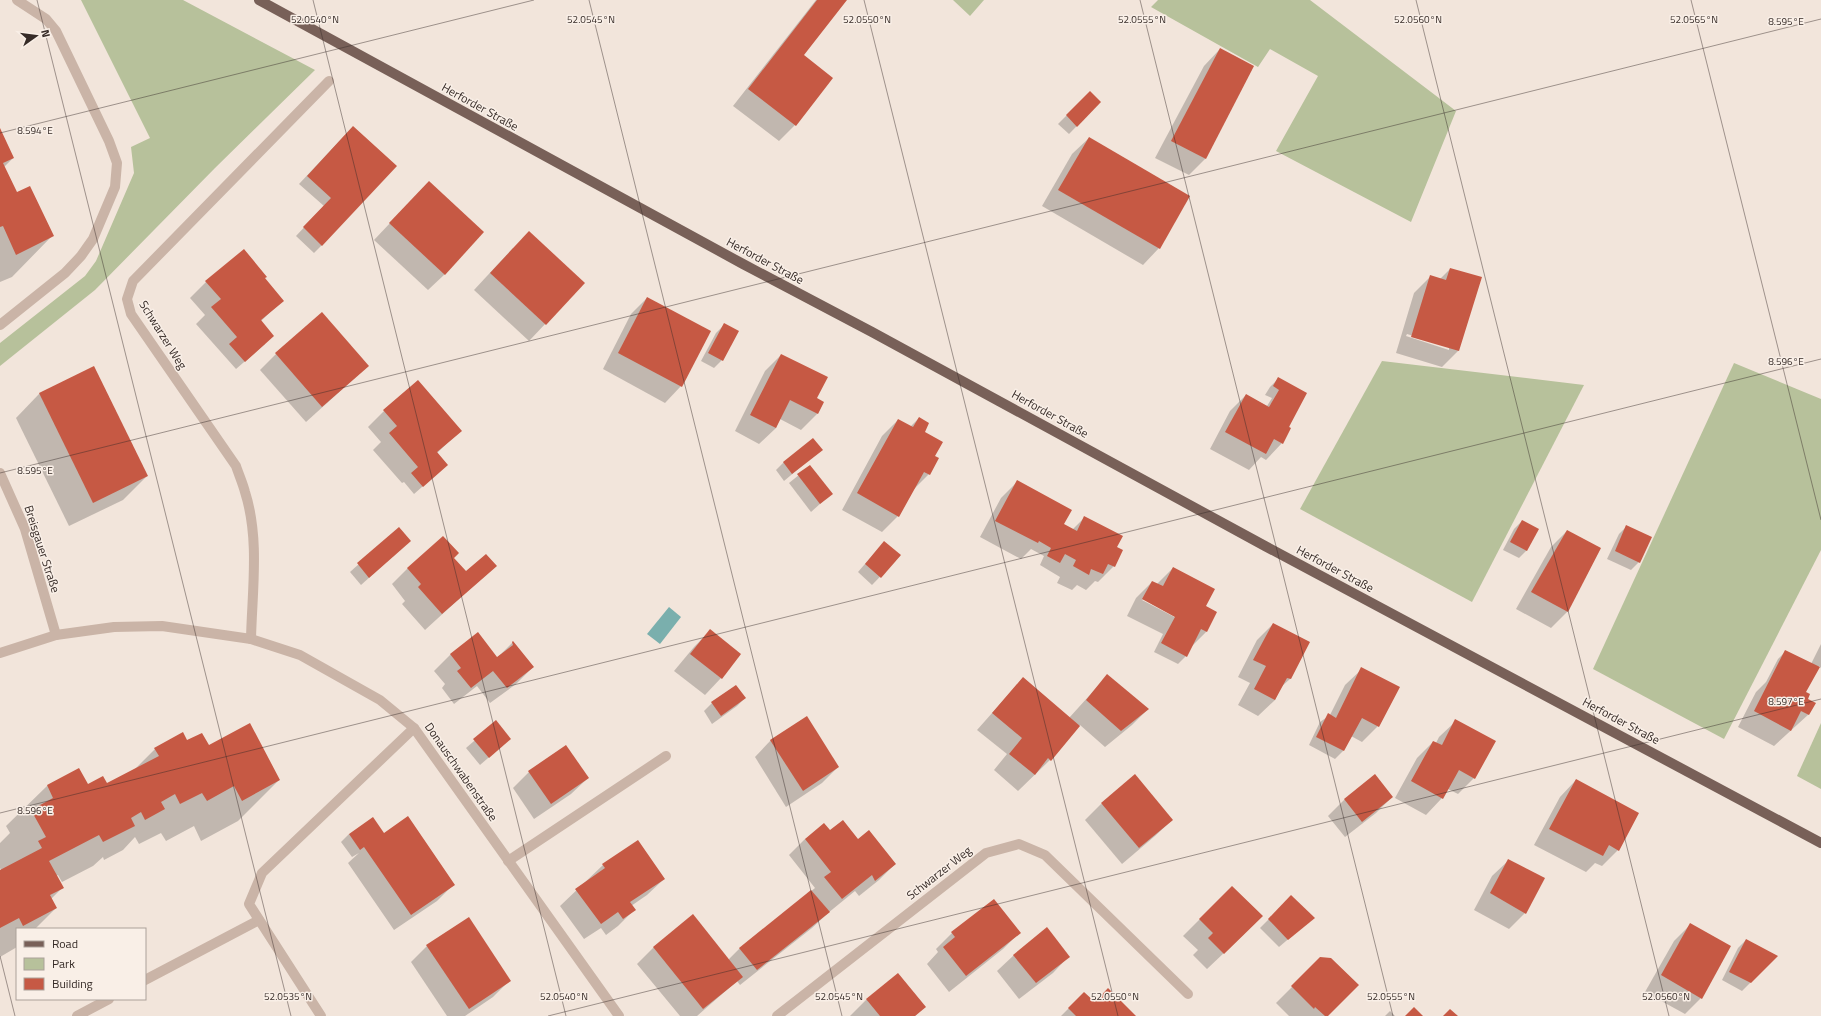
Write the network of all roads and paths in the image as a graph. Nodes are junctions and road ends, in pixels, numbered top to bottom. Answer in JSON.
{"nodes":[{"id":1,"x":17,"y":0,"type":"edge"},
{"id":2,"x":263,"y":2,"type":"edge"},
{"id":3,"x":329,"y":81,"type":"dead end"},
{"id":4,"x":0,"y":325,"type":"edge"},
{"id":5,"x":0,"y":473,"type":"edge"},
{"id":6,"x":56,"y":635,"type":"junction"},
{"id":7,"x":251,"y":639,"type":"junction"},
{"id":8,"x":0,"y":653,"type":"edge"},
{"id":9,"x":414,"y":728,"type":"junction"},
{"id":10,"x":666,"y":756,"type":"dead end"},
{"id":11,"x":1821,"y":843,"type":"edge"},
{"id":12,"x":508,"y":861,"type":"junction"},
{"id":13,"x":259,"y":920,"type":"junction"},
{"id":14,"x":146,"y":979,"type":"edge"},
{"id":15,"x":1188,"y":994,"type":"dead end"},
{"id":16,"x":107,"y":1000,"type":"edge"},
{"id":17,"x":77,"y":1016,"type":"edge"},
{"id":18,"x":321,"y":1016,"type":"edge"},
{"id":19,"x":619,"y":1016,"type":"edge"},
{"id":20,"x":778,"y":1016,"type":"edge"}],
"edges":[{"from":1,"to":4,"type":"street"},
{"from":2,"to":11,"type":"main road","name":"Herforder Straße"},
{"from":3,"to":7,"type":"street","name":"Schwarzer Weg"},
{"from":5,"to":6,"type":"street","name":"Breisgauer Straße"},
{"from":6,"to":7,"type":"street","name":"Donauschwabenstraße"},
{"from":6,"to":8,"type":"street","name":"Donauschwabenstraße"},
{"from":7,"to":9,"type":"street","name":"Donauschwabenstraße"},
{"from":9,"to":12,"type":"street","name":"Donauschwabenstraße"},
{"from":9,"to":13,"type":"street"},
{"from":10,"to":12,"type":"street"},
{"from":12,"to":19,"type":"street","name":"Donauschwabenstraße"},
{"from":13,"to":14,"type":"street"},
{"from":13,"to":18,"type":"street"},
{"from":15,"to":20,"type":"street","name":"Schwarzer Weg"},
{"from":16,"to":17,"type":"street"}]}
